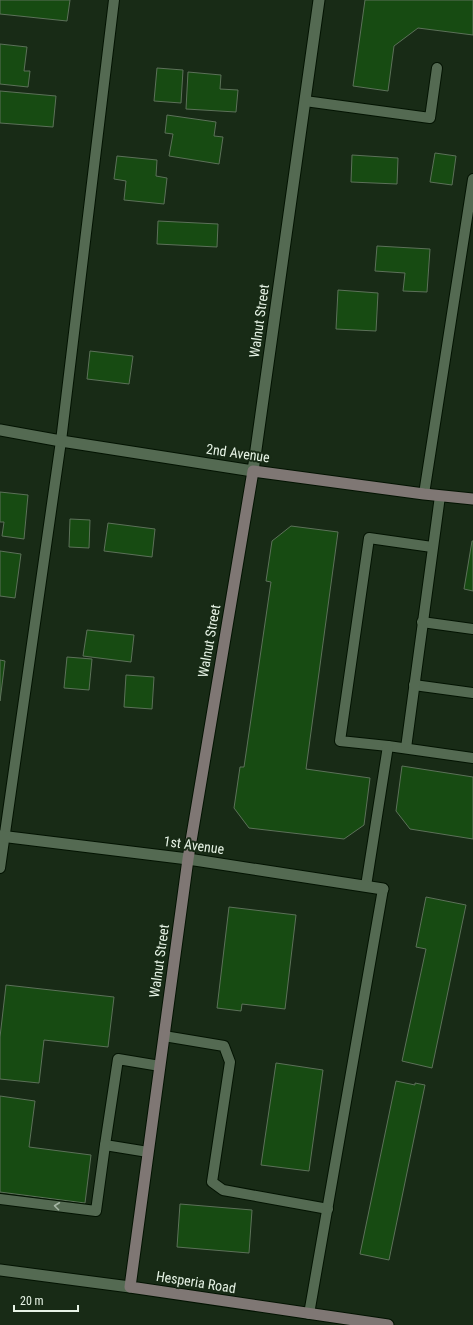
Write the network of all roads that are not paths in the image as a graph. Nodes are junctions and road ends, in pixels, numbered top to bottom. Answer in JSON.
{"nodes":[{"id":1,"x":114,"y":0,"type":"edge"},
{"id":2,"x":319,"y":0,"type":"edge"},
{"id":3,"x":438,"y":68,"type":"dead end"},
{"id":4,"x":305,"y":100,"type":"junction"},
{"id":5,"x":473,"y":179,"type":"edge"},
{"id":6,"x":0,"y":430,"type":"edge"},
{"id":7,"x":61,"y":441,"type":"junction"},
{"id":8,"x":253,"y":470,"type":"junction"},
{"id":9,"x":424,"y":494,"type":"junction"},
{"id":10,"x":440,"y":496,"type":"junction"},
{"id":11,"x":473,"y":499,"type":"edge"},
{"id":12,"x":432,"y":547,"type":"junction"},
{"id":13,"x":422,"y":622,"type":"junction"},
{"id":14,"x":473,"y":629,"type":"edge"},
{"id":15,"x":414,"y":685,"type":"junction"},
{"id":16,"x":473,"y":693,"type":"edge"},
{"id":17,"x":388,"y":746,"type":"junction"},
{"id":18,"x":406,"y":748,"type":"junction"},
{"id":19,"x":473,"y":758,"type":"edge"},
{"id":20,"x":2,"y":836,"type":"edge"},
{"id":21,"x":188,"y":859,"type":"junction"},
{"id":22,"x":0,"y":868,"type":"edge"},
{"id":23,"x":366,"y":886,"type":"junction"},
{"id":24,"x":383,"y":889,"type":"joint"},
{"id":25,"x":164,"y":1036,"type":"junction"},
{"id":26,"x":160,"y":1066,"type":"junction"},
{"id":27,"x":105,"y":1145,"type":"junction"},
{"id":28,"x":148,"y":1152,"type":"junction"},
{"id":29,"x":0,"y":1199,"type":"edge"},
{"id":30,"x":328,"y":1209,"type":"junction"},
{"id":31,"x":0,"y":1270,"type":"edge"},
{"id":32,"x":130,"y":1287,"type":"junction"},
{"id":33,"x":309,"y":1314,"type":"junction"},
{"id":34,"x":388,"y":1325,"type":"edge"}],
"edges":[{"from":1,"to":7,"type":"lane"},
{"from":2,"to":4,"type":"street","name":"Walnut Street"},
{"from":3,"to":4,"type":"lane"},
{"from":4,"to":8,"type":"street","name":"Walnut Street"},
{"from":5,"to":9,"type":"lane"},
{"from":6,"to":7,"type":"street","name":"2nd Avenue"},
{"from":7,"to":8,"type":"street","name":"2nd Avenue"},
{"from":7,"to":20,"type":"lane"},
{"from":8,"to":9,"type":"main road","name":"2nd Avenue"},
{"from":8,"to":21,"type":"main road","name":"Walnut Street"},
{"from":9,"to":10,"type":"main road","name":"2nd Avenue"},
{"from":10,"to":11,"type":"main road","name":"2nd Avenue"},
{"from":10,"to":12,"type":"lane"},
{"from":12,"to":13,"type":"lane"},
{"from":12,"to":17,"type":"lane"},
{"from":13,"to":14,"type":"lane"},
{"from":13,"to":15,"type":"lane"},
{"from":15,"to":16,"type":"lane"},
{"from":15,"to":18,"type":"lane"},
{"from":17,"to":18,"type":"lane"},
{"from":17,"to":23,"type":"lane"},
{"from":18,"to":19,"type":"lane"},
{"from":20,"to":21,"type":"street","name":"1st Avenue"},
{"from":20,"to":22,"type":"lane"},
{"from":21,"to":23,"type":"street","name":"1st Avenue"},
{"from":21,"to":25,"type":"main road","name":"Walnut Street"},
{"from":23,"to":24,"type":"street","name":"1st Avenue"},
{"from":24,"to":30,"type":"lane"},
{"from":25,"to":26,"type":"main road","name":"Walnut Street"},
{"from":25,"to":30,"type":"lane"},
{"from":26,"to":27,"type":"lane"},
{"from":26,"to":28,"type":"main road","name":"Walnut Street"},
{"from":27,"to":28,"type":"lane"},
{"from":27,"to":29,"type":"lane","one_way":true},
{"from":28,"to":32,"type":"main road","name":"Walnut Street"},
{"from":30,"to":33,"type":"lane"},
{"from":31,"to":32,"type":"street","name":"Hesperia Road"},
{"from":32,"to":33,"type":"main road","name":"Hesperia Road"},
{"from":33,"to":34,"type":"main road","name":"Hesperia Road"}]}
